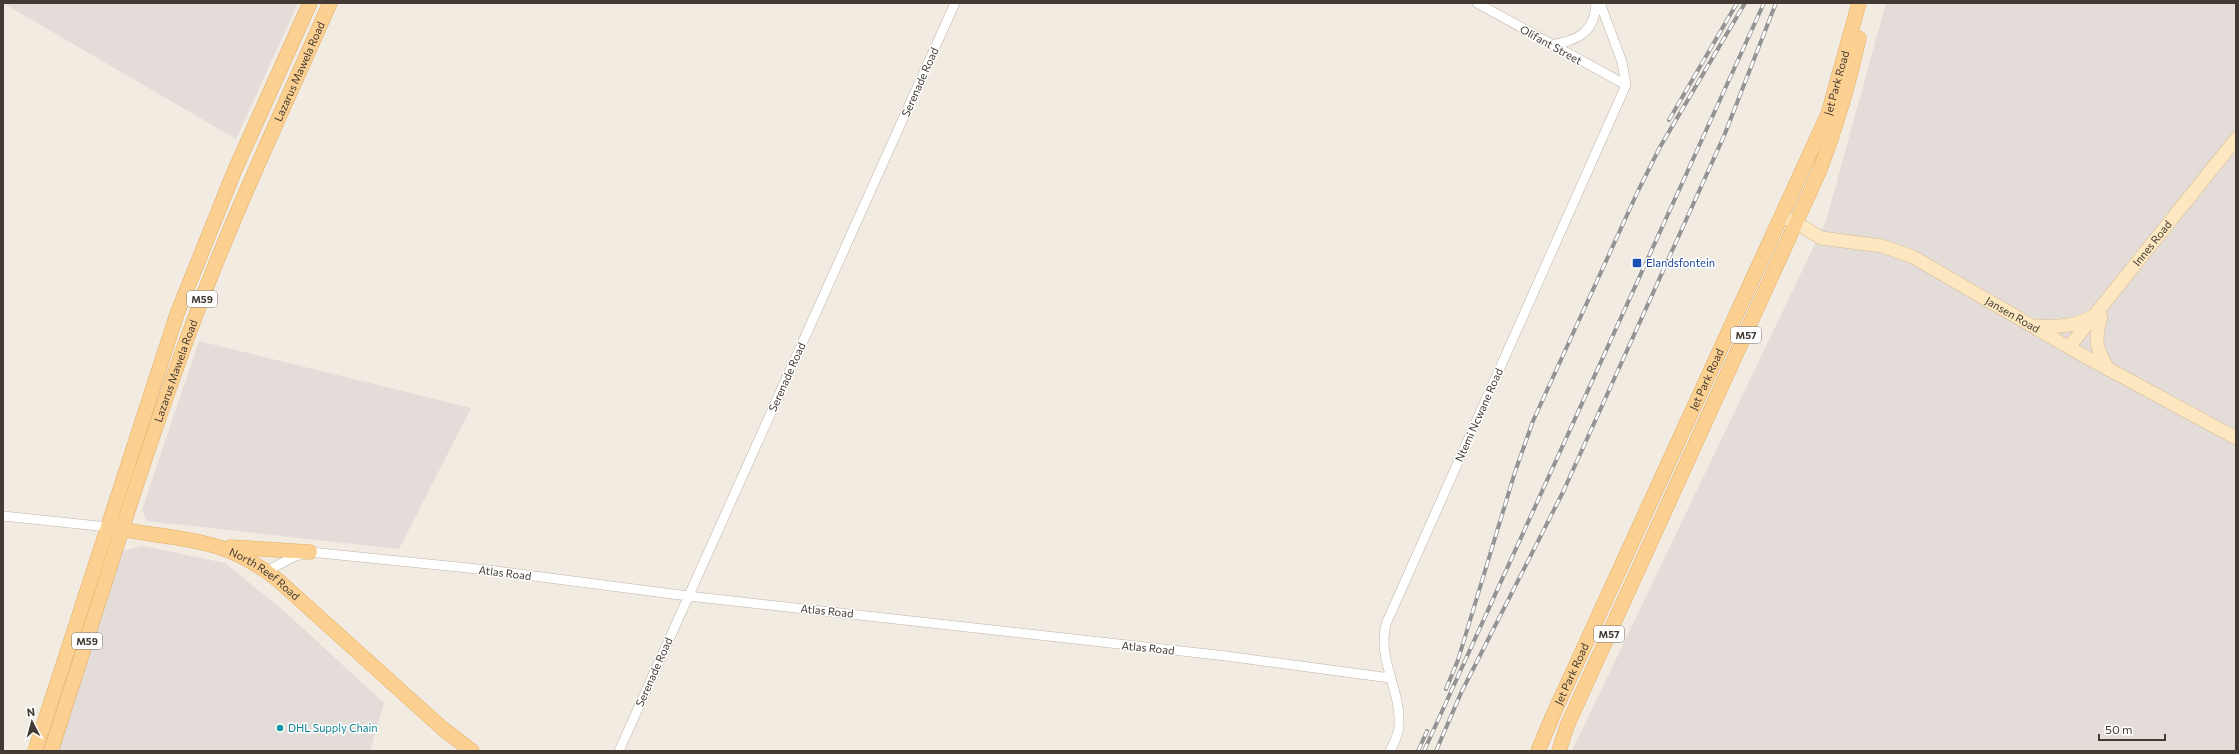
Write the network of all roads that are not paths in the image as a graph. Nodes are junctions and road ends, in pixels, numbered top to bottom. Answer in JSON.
{"nodes":[{"id":1,"x":310,"y":3,"type":"edge"},
{"id":2,"x":330,"y":3,"type":"edge"},
{"id":3,"x":955,"y":3,"type":"edge"},
{"id":4,"x":1477,"y":3,"type":"edge"},
{"id":5,"x":1596,"y":3,"type":"edge"},
{"id":6,"x":1600,"y":3,"type":"edge"},
{"id":7,"x":1859,"y":3,"type":"edge"},
{"id":8,"x":1866,"y":3,"type":"edge"},
{"id":9,"x":1550,"y":45,"type":"junction"},
{"id":10,"x":1626,"y":85,"type":"junction"},
{"id":11,"x":2236,"y":139,"type":"edge"},
{"id":12,"x":2236,"y":151,"type":"edge"},
{"id":13,"x":1782,"y":217,"type":"junction"},
{"id":14,"x":1797,"y":223,"type":"junction"},
{"id":15,"x":2099,"y":316,"type":"junction"},
{"id":16,"x":2034,"y":325,"type":"junction"},
{"id":17,"x":2073,"y":349,"type":"junction"},
{"id":18,"x":2108,"y":369,"type":"junction"},
{"id":19,"x":2236,"y":438,"type":"edge"},
{"id":20,"x":3,"y":516,"type":"edge"},
{"id":21,"x":108,"y":527,"type":"junction"},
{"id":22,"x":122,"y":530,"type":"junction"},
{"id":23,"x":224,"y":547,"type":"junction"},
{"id":24,"x":310,"y":552,"type":"junction"},
{"id":25,"x":267,"y":571,"type":"junction"},
{"id":26,"x":688,"y":596,"type":"junction"},
{"id":27,"x":84,"y":602,"type":"junction"},
{"id":28,"x":99,"y":606,"type":"junction"},
{"id":29,"x":1390,"y":678,"type":"junction"},
{"id":30,"x":35,"y":751,"type":"edge"},
{"id":31,"x":51,"y":751,"type":"edge"},
{"id":32,"x":472,"y":751,"type":"edge"},
{"id":33,"x":619,"y":751,"type":"edge"},
{"id":34,"x":1390,"y":751,"type":"edge"},
{"id":35,"x":1538,"y":751,"type":"edge"},
{"id":36,"x":1559,"y":751,"type":"edge"}],
"edges":[{"from":1,"to":21,"type":"main road","name":"Lazarus Mawela Road","number":"M59"},
{"from":2,"to":22,"type":"main road","name":"Lazarus Mawela Road","number":"M59"},
{"from":3,"to":26,"type":"street","name":"Serenade Road"},
{"from":4,"to":9,"type":"street","name":"Olifant Street"},
{"from":5,"to":9,"type":"street"},
{"from":6,"to":10,"type":"street"},
{"from":7,"to":13,"type":"main road","name":"Jet Park Road","number":"M57"},
{"from":8,"to":14,"type":"main road","name":"Jet Park Road","number":"M57"},
{"from":9,"to":10,"type":"street","name":"Olifant Street"},
{"from":10,"to":29,"type":"street","name":"Ntemi Ncwane Road"},
{"from":11,"to":15,"type":"street","name":"Innes Road"},
{"from":12,"to":15,"type":"street","name":"Innes Road"},
{"from":13,"to":14,"type":"street","name":"Jansen Road"},
{"from":13,"to":35,"type":"main road","name":"Jet Park Road","number":"M57"},
{"from":14,"to":16,"type":"street","name":"Jansen Road"},
{"from":14,"to":36,"type":"main road","name":"Jet Park Road","number":"M57"},
{"from":15,"to":16,"type":"street"},
{"from":15,"to":17,"type":"street","name":"Innes Road"},
{"from":15,"to":18,"type":"street"},
{"from":16,"to":17,"type":"street","name":"Jansen Road"},
{"from":17,"to":18,"type":"street","name":"Jansen Road"},
{"from":18,"to":19,"type":"street","name":"Jansen Road"},
{"from":20,"to":21,"type":"street","name":"North Reef Road"},
{"from":21,"to":22,"type":"main road","name":"North Reef Road"},
{"from":21,"to":27,"type":"main road","name":"Lazarus Mawela Road","number":"M59"},
{"from":22,"to":23,"type":"main road","name":"North Reef Road"},
{"from":22,"to":28,"type":"main road","name":"Lazarus Mawela Road","number":"M59"},
{"from":23,"to":24,"type":"main road"},
{"from":23,"to":25,"type":"main road","name":"North Reef Road"},
{"from":24,"to":25,"type":"street","name":"Atlas Road"},
{"from":24,"to":26,"type":"street","name":"Atlas Road"},
{"from":25,"to":32,"type":"main road","name":"North Reef Road"},
{"from":26,"to":29,"type":"street","name":"Atlas Road"},
{"from":26,"to":33,"type":"street","name":"Serenade Road"},
{"from":27,"to":28,"type":"main road"},
{"from":27,"to":30,"type":"main road","name":"Lazarus Mawela Road","number":"M59"},
{"from":28,"to":31,"type":"main road","name":"Lazarus Mawela Road","number":"M59"},
{"from":29,"to":34,"type":"street","name":"Ntemi Ncwane Road"}]}
